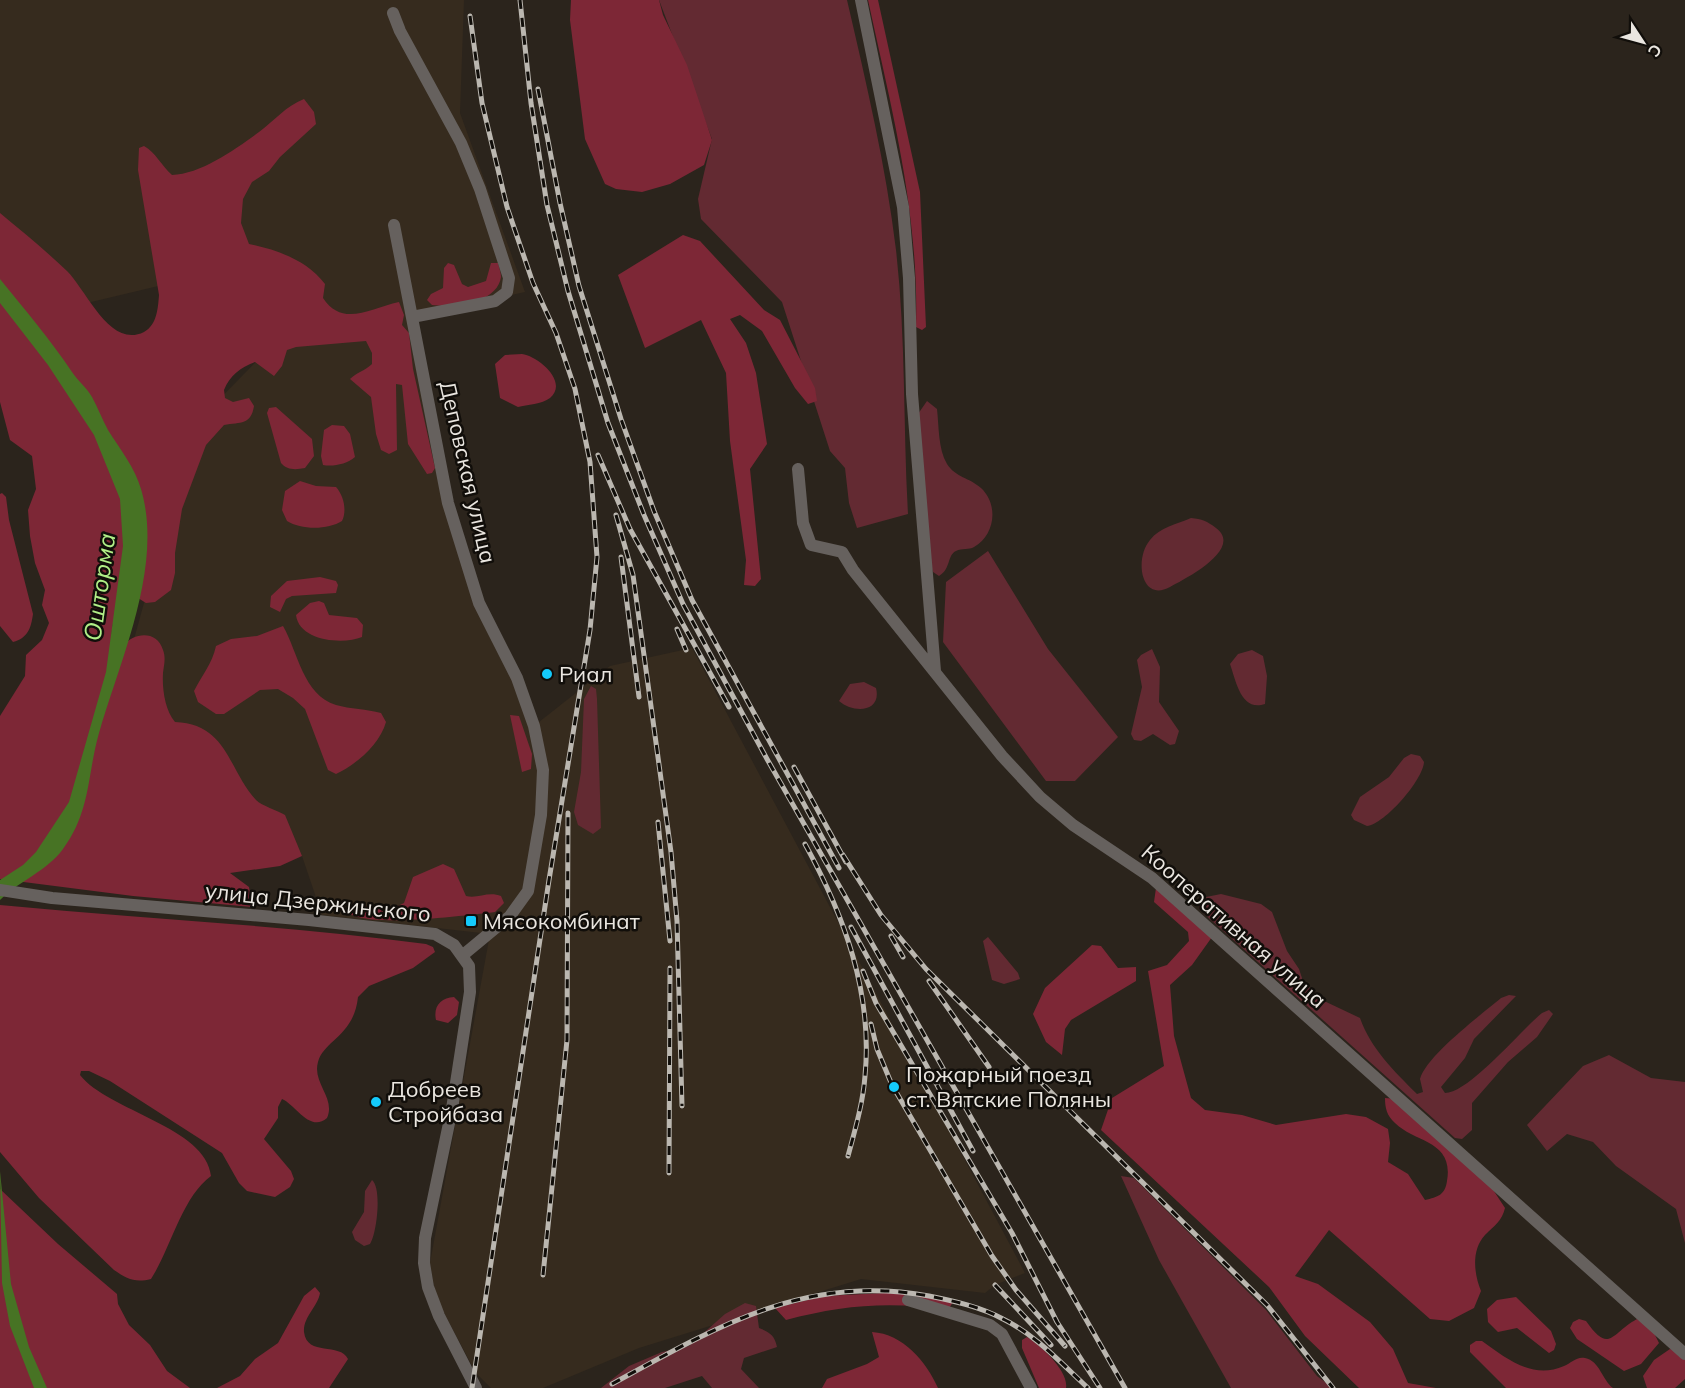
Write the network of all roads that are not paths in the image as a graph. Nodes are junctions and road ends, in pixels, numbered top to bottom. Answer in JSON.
{"nodes":[{"id":1,"x":861,"y":0,"type":"edge"},
{"id":2,"x":393,"y":13,"type":"dead end"},
{"id":3,"x":394,"y":225,"type":"dead end"},
{"id":4,"x":412,"y":317,"type":"junction"},
{"id":5,"x":798,"y":469,"type":"dead end"},
{"id":6,"x":935,"y":671,"type":"junction"},
{"id":7,"x":0,"y":890,"type":"edge"},
{"id":8,"x":463,"y":955,"type":"junction"},
{"id":9,"x":908,"y":1300,"type":"dead end"},
{"id":10,"x":1685,"y":1354,"type":"edge"},
{"id":11,"x":476,"y":1388,"type":"edge"},
{"id":12,"x":1030,"y":1388,"type":"edge"}],
"edges":[{"from":1,"to":6,"type":"street"},
{"from":2,"to":4,"type":"street"},
{"from":3,"to":4,"type":"street","name":"Деповская улица"},
{"from":4,"to":8,"type":"street","name":"Деповская улица"},
{"from":5,"to":6,"type":"street","name":"Кооперативная улица"},
{"from":6,"to":10,"type":"street","name":"Кооперативная улица"},
{"from":7,"to":8,"type":"street","name":"улица Дзержинского"},
{"from":8,"to":11,"type":"street"},
{"from":9,"to":12,"type":"street"}]}
